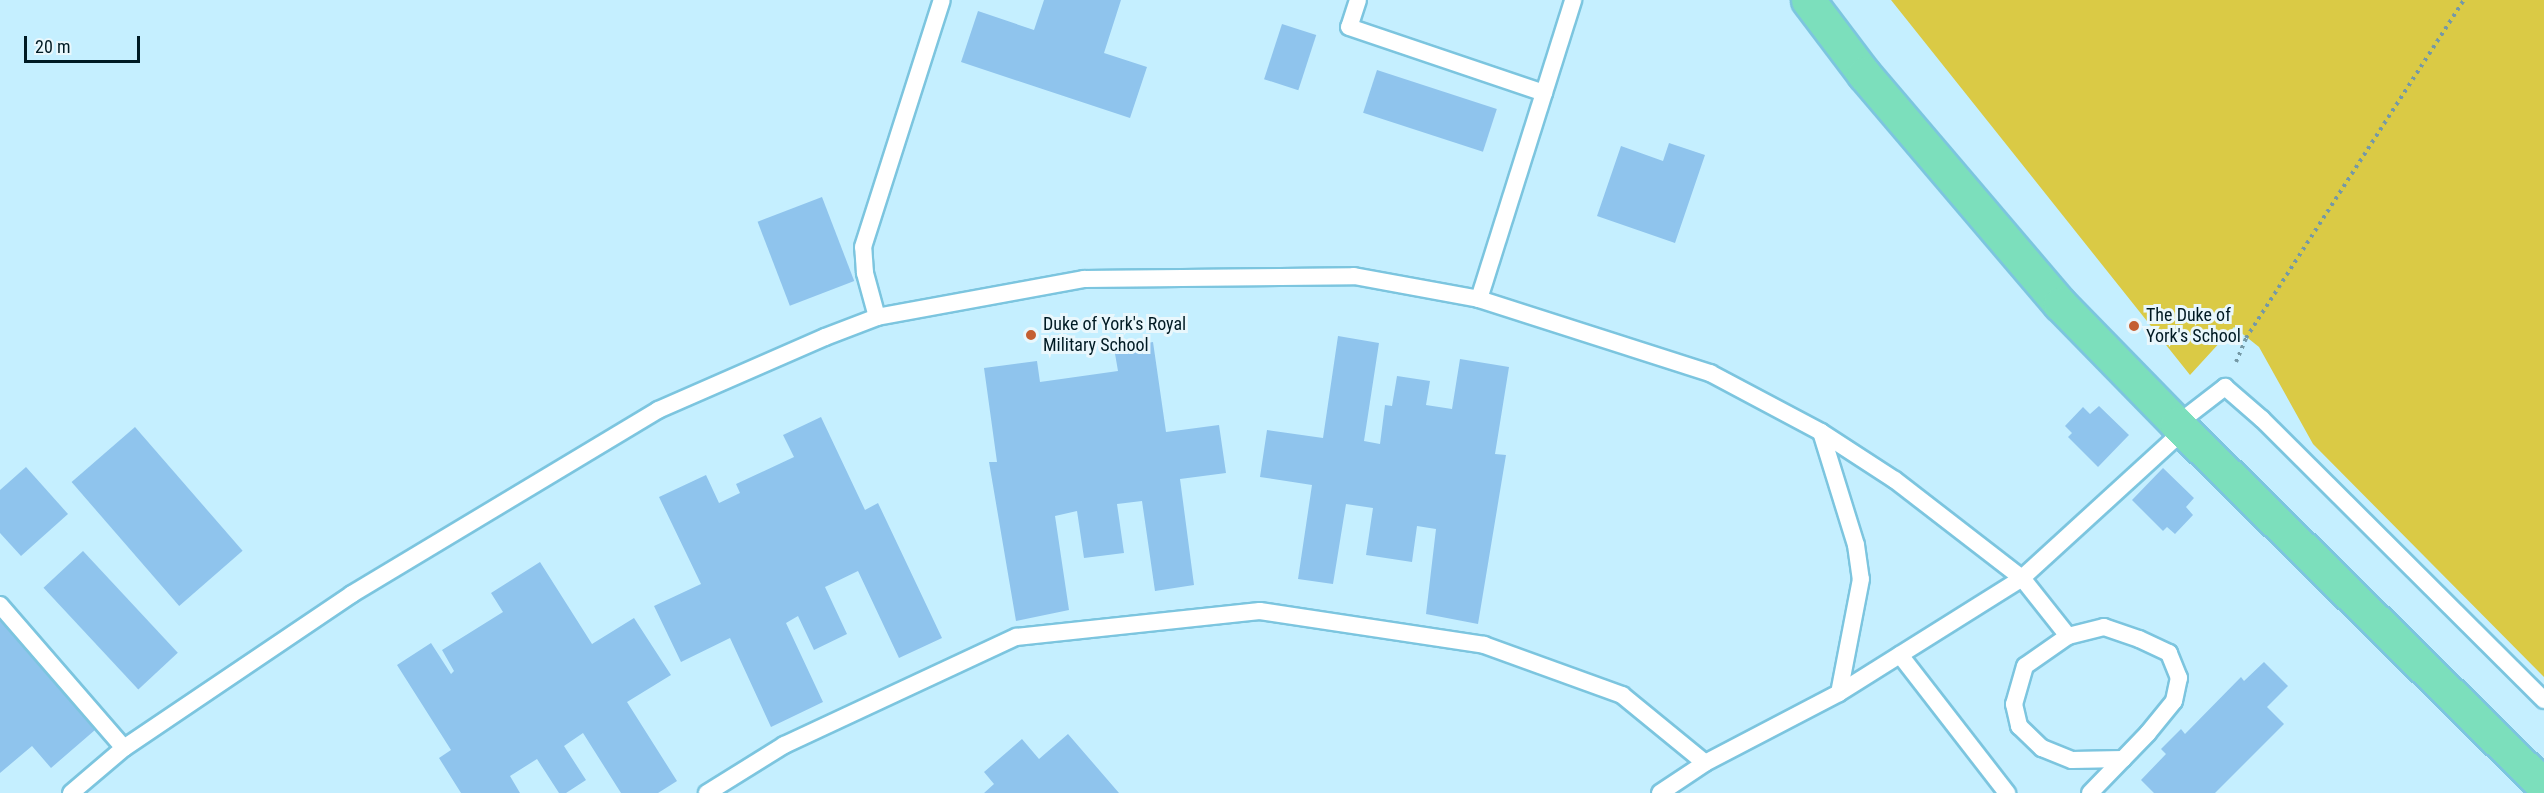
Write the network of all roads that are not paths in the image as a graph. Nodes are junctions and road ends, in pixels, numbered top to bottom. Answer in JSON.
{"nodes":[{"id":1,"x":942,"y":0,"type":"edge"},
{"id":2,"x":1358,"y":0,"type":"edge"},
{"id":3,"x":1573,"y":0,"type":"edge"},
{"id":4,"x":1808,"y":0,"type":"edge"},
{"id":5,"x":1544,"y":93,"type":"junction"},
{"id":6,"x":1479,"y":299,"type":"junction"},
{"id":7,"x":877,"y":317,"type":"junction"},
{"id":8,"x":2180,"y":427,"type":"junction"},
{"id":9,"x":1821,"y":432,"type":"junction"},
{"id":10,"x":2022,"y":578,"type":"junction"},
{"id":11,"x":0,"y":605,"type":"edge"},
{"id":12,"x":2068,"y":636,"type":"junction"},
{"id":13,"x":1900,"y":655,"type":"junction"},
{"id":14,"x":1839,"y":693,"type":"junction"},
{"id":15,"x":2544,"y":700,"type":"edge"},
{"id":16,"x":124,"y":748,"type":"junction"},
{"id":17,"x":2123,"y":759,"type":"junction"},
{"id":18,"x":1705,"y":763,"type":"junction"},
{"id":19,"x":2544,"y":786,"type":"edge"},
{"id":20,"x":71,"y":793,"type":"edge"},
{"id":21,"x":707,"y":793,"type":"edge"},
{"id":22,"x":1660,"y":793,"type":"edge"},
{"id":23,"x":2007,"y":793,"type":"edge"},
{"id":24,"x":2091,"y":793,"type":"edge"}],
"edges":[{"from":1,"to":7,"type":"lane"},
{"from":2,"to":5,"type":"lane"},
{"from":3,"to":5,"type":"lane"},
{"from":4,"to":8,"type":"main road"},
{"from":5,"to":6,"type":"lane"},
{"from":6,"to":7,"type":"lane"},
{"from":6,"to":9,"type":"lane"},
{"from":7,"to":16,"type":"lane"},
{"from":8,"to":10,"type":"lane"},
{"from":8,"to":15,"type":"lane"},
{"from":8,"to":19,"type":"main road"},
{"from":9,"to":10,"type":"lane"},
{"from":9,"to":14,"type":"lane"},
{"from":10,"to":12,"type":"lane"},
{"from":10,"to":13,"type":"lane"},
{"from":11,"to":16,"type":"lane"},
{"from":12,"to":17,"type":"lane"},
{"from":12,"to":17,"type":"lane"},
{"from":13,"to":14,"type":"lane"},
{"from":13,"to":23,"type":"lane"},
{"from":14,"to":18,"type":"lane"},
{"from":16,"to":20,"type":"lane"},
{"from":17,"to":24,"type":"lane"},
{"from":18,"to":21,"type":"lane"},
{"from":18,"to":22,"type":"lane"}]}
